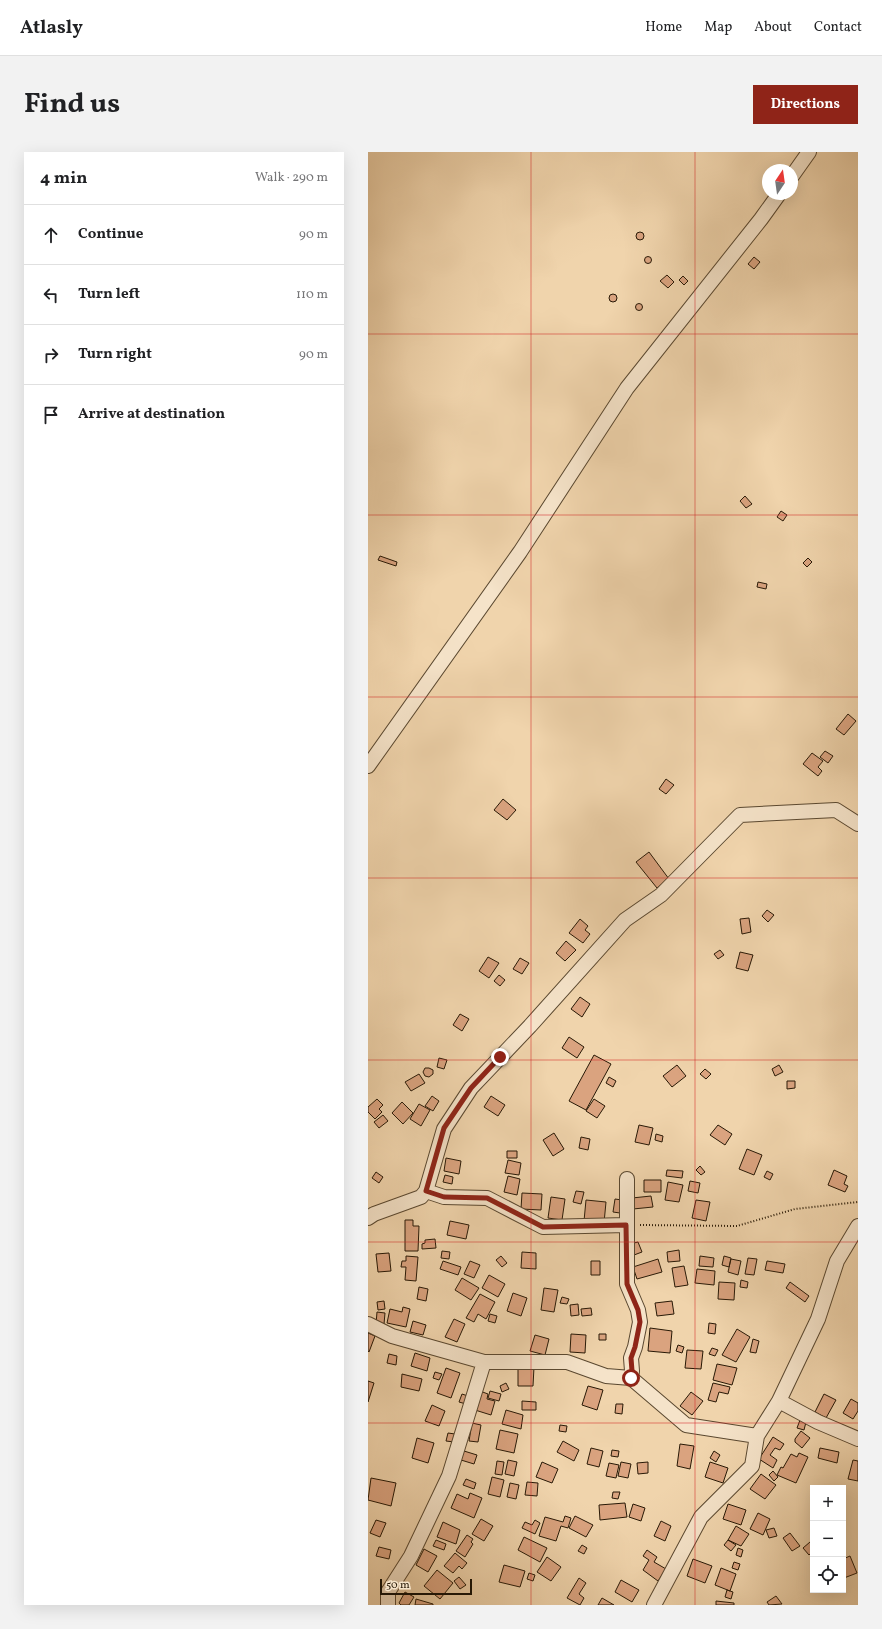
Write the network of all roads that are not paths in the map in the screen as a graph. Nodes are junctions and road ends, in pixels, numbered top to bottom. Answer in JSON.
{"nodes":[{"id":1,"x":809,"y":152,"type":"edge"},
{"id":2,"x":798,"y":168,"type":"edge"},
{"id":3,"x":775,"y":200,"type":"edge"},
{"id":4,"x":368,"y":766,"type":"edge"},
{"id":5,"x":836,"y":810,"type":"junction"},
{"id":6,"x":858,"y":812,"type":"edge"},
{"id":7,"x":858,"y":824,"type":"edge"},
{"id":8,"x":627,"y":1179,"type":"dead end"},
{"id":9,"x":426,"y":1191,"type":"junction"},
{"id":10,"x":368,"y":1218,"type":"edge"},
{"id":11,"x":626,"y":1225,"type":"junction"},
{"id":12,"x":858,"y":1226,"type":"edge"},
{"id":13,"x":368,"y":1324,"type":"edge"},
{"id":14,"x":484,"y":1362,"type":"junction"},
{"id":15,"x":631,"y":1378,"type":"junction"},
{"id":16,"x":779,"y":1401,"type":"junction"},
{"id":17,"x":758,"y":1436,"type":"junction"},
{"id":18,"x":858,"y":1439,"type":"edge"},
{"id":19,"x":388,"y":1605,"type":"edge"},
{"id":20,"x":654,"y":1605,"type":"edge"}],
"edges":[{"from":1,"to":2,"type":"street"},
{"from":3,"to":4,"type":"street"},
{"from":5,"to":6,"type":"street"},
{"from":5,"to":7,"type":"street"},
{"from":5,"to":9,"type":"street"},
{"from":8,"to":11,"type":"street"},
{"from":9,"to":10,"type":"street"},
{"from":9,"to":11,"type":"street"},
{"from":11,"to":15,"type":"street"},
{"from":12,"to":16,"type":"street"},
{"from":13,"to":14,"type":"street"},
{"from":14,"to":15,"type":"street"},
{"from":14,"to":19,"type":"street"},
{"from":15,"to":17,"type":"street"},
{"from":16,"to":17,"type":"street"},
{"from":16,"to":18,"type":"street"},
{"from":17,"to":20,"type":"street"}]}
